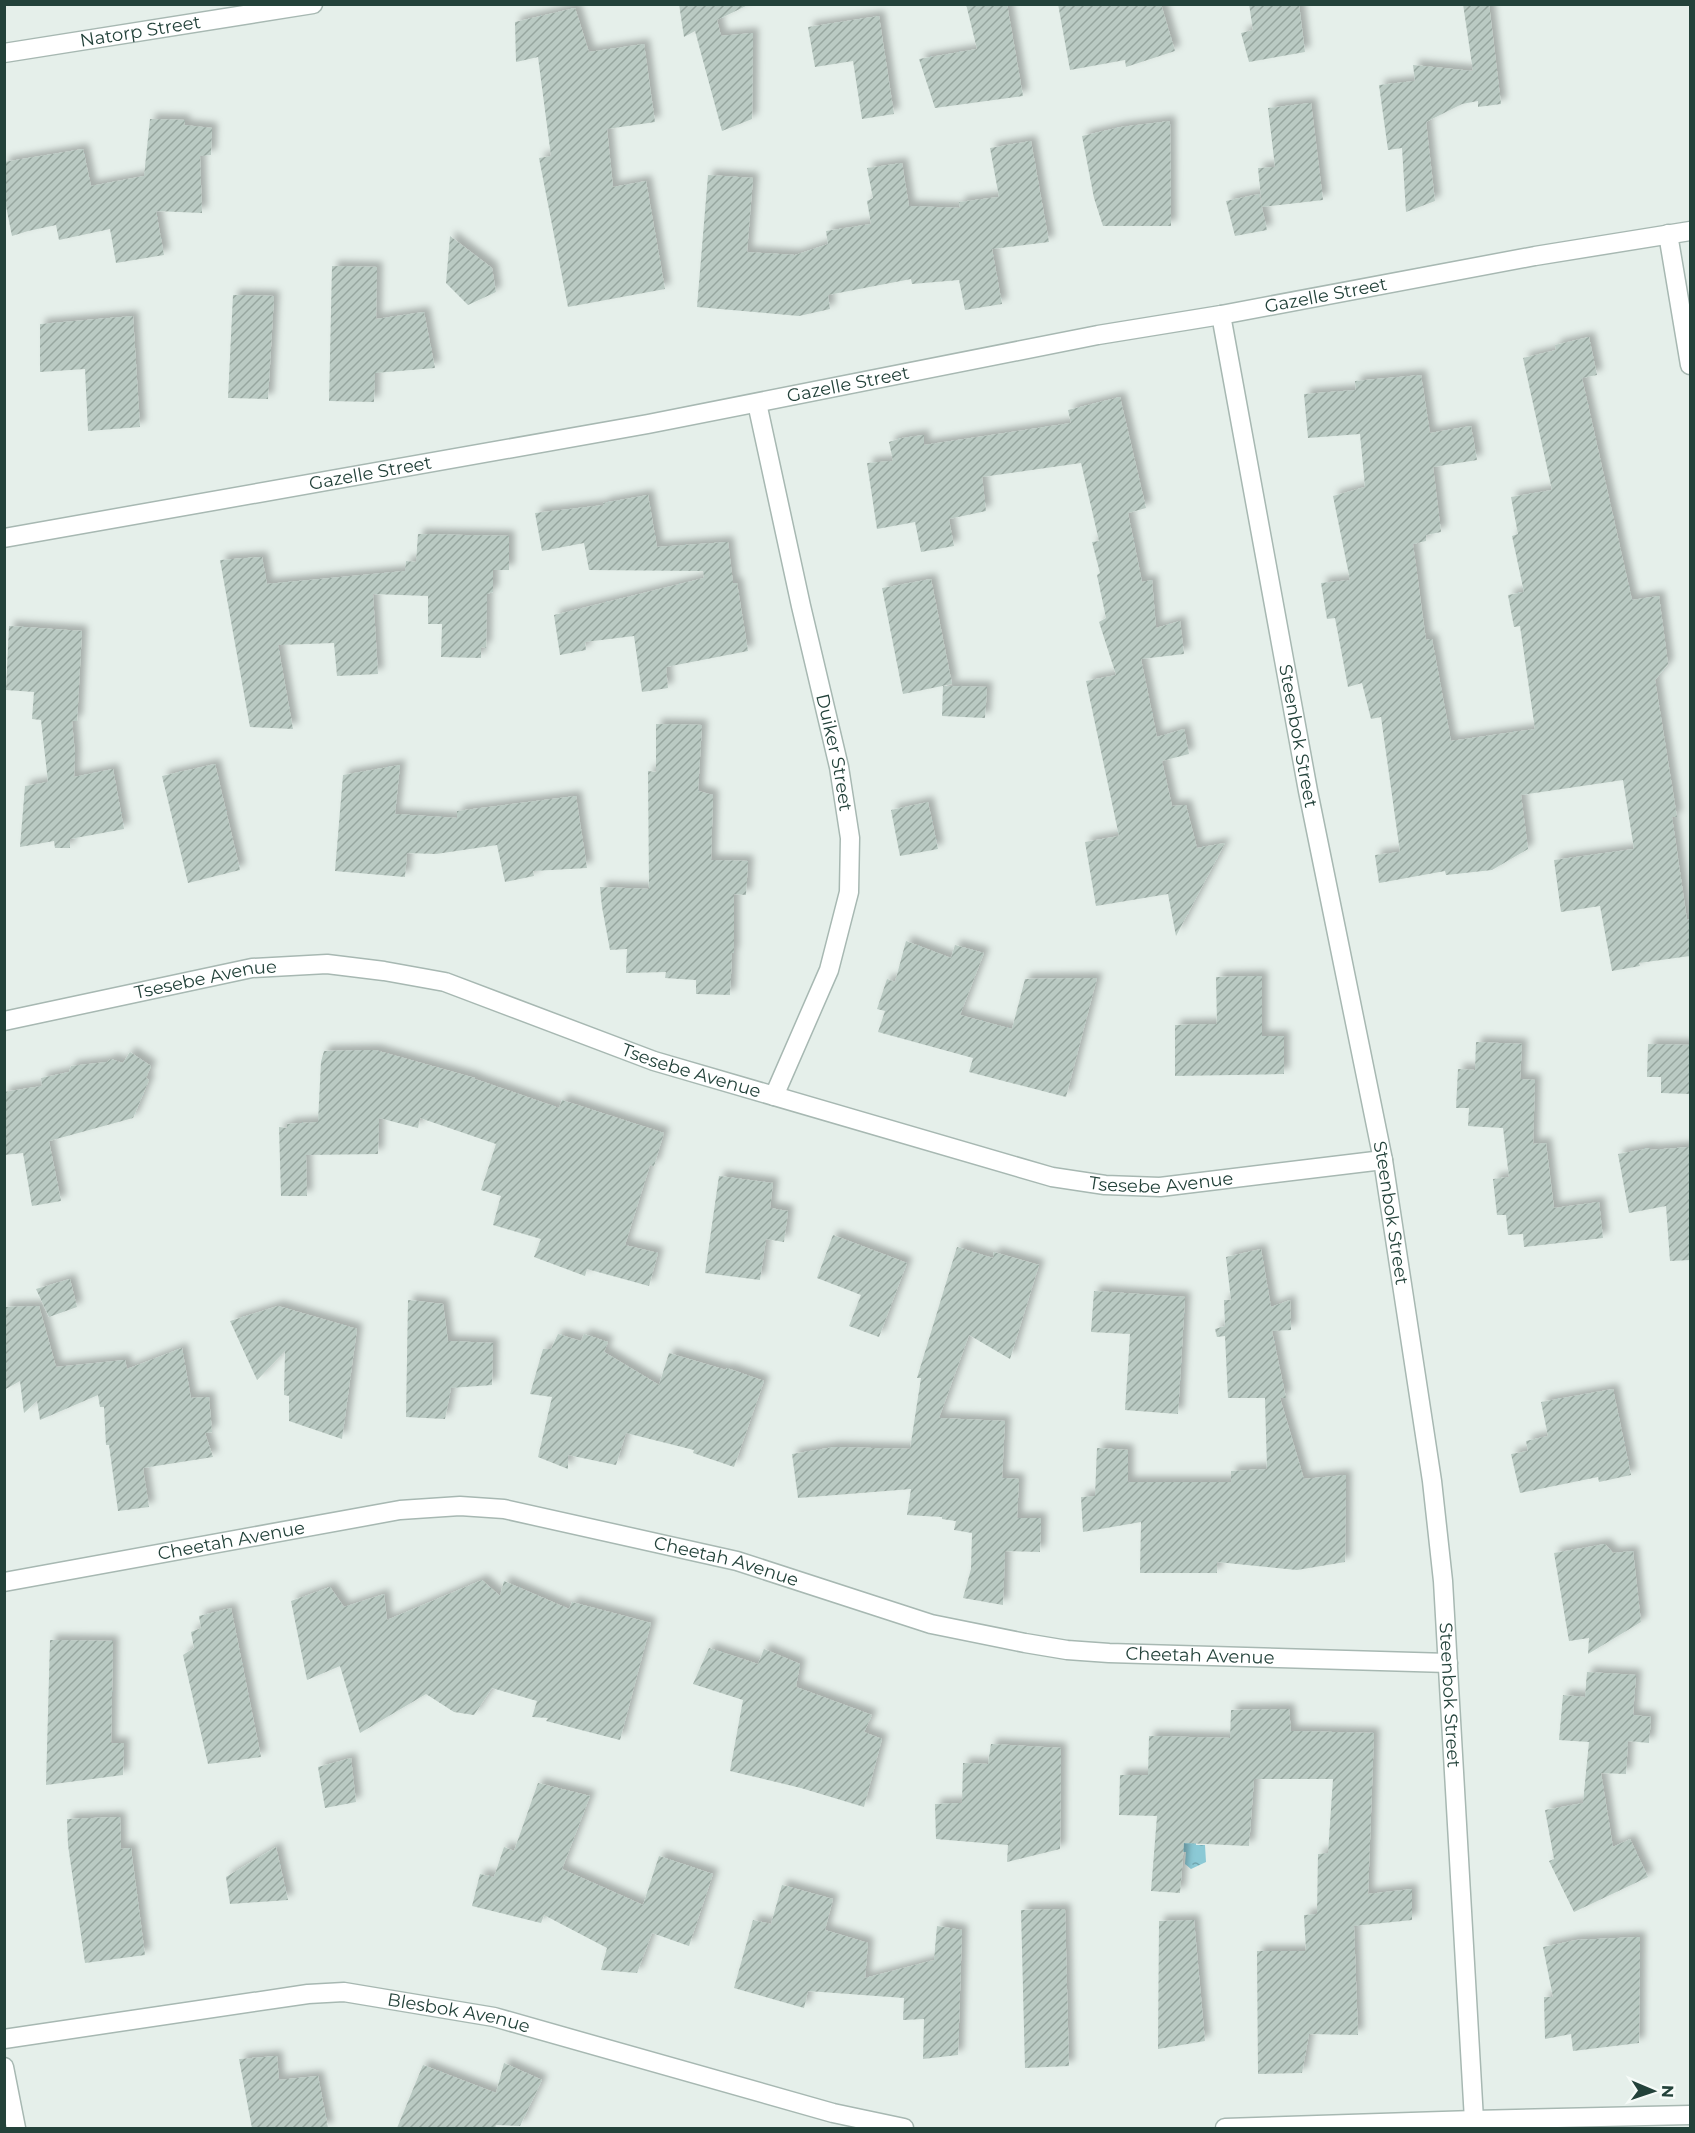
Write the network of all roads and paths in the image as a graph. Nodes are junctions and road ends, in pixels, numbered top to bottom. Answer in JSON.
{"nodes":[{"id":1,"x":313,"y":4,"type":"edge"},
{"id":2,"x":267,"y":9,"type":"edge"},
{"id":3,"x":4,"y":53,"type":"edge"},
{"id":4,"x":1690,"y":231,"type":"edge"},
{"id":5,"x":1668,"y":234,"type":"junction"},
{"id":6,"x":1221,"y":315,"type":"junction"},
{"id":7,"x":1690,"y":365,"type":"edge"},
{"id":8,"x":757,"y":403,"type":"junction"},
{"id":9,"x":4,"y":538,"type":"edge"},
{"id":10,"x":4,"y":1021,"type":"edge"},
{"id":11,"x":774,"y":1096,"type":"junction"},
{"id":12,"x":1383,"y":1160,"type":"junction"},
{"id":13,"x":4,"y":1582,"type":"edge"},
{"id":14,"x":1448,"y":1663,"type":"junction"},
{"id":15,"x":4,"y":2039,"type":"edge"},
{"id":16,"x":4,"y":2067,"type":"edge"},
{"id":17,"x":1690,"y":2115,"type":"edge"},
{"id":18,"x":1474,"y":2120,"type":"junction"},
{"id":19,"x":16,"y":2128,"type":"edge"},
{"id":20,"x":904,"y":2128,"type":"edge"},
{"id":21,"x":1225,"y":2128,"type":"edge"}],
"edges":[{"from":1,"to":2,"type":"street","name":"Natorp Street"},
{"from":2,"to":3,"type":"street","name":"Natorp Street"},
{"from":4,"to":5,"type":"street","name":"Gazelle Street"},
{"from":5,"to":6,"type":"street","name":"Gazelle Street"},
{"from":5,"to":7,"type":"street"},
{"from":6,"to":8,"type":"street","name":"Gazelle Street"},
{"from":6,"to":12,"type":"street","name":"Steenbok Street"},
{"from":8,"to":9,"type":"street","name":"Gazelle Street"},
{"from":8,"to":11,"type":"street","name":"Duiker Street"},
{"from":10,"to":11,"type":"street","name":"Tsesebe Avenue"},
{"from":11,"to":12,"type":"street","name":"Tsesebe Avenue"},
{"from":12,"to":14,"type":"street","name":"Steenbok Street"},
{"from":13,"to":14,"type":"street","name":"Cheetah Avenue"},
{"from":14,"to":18,"type":"street","name":"Steenbok Street"},
{"from":15,"to":20,"type":"street","name":"Blesbok Avenue"},
{"from":16,"to":19,"type":"street"},
{"from":17,"to":18,"type":"street"},
{"from":18,"to":21,"type":"street"}]}
